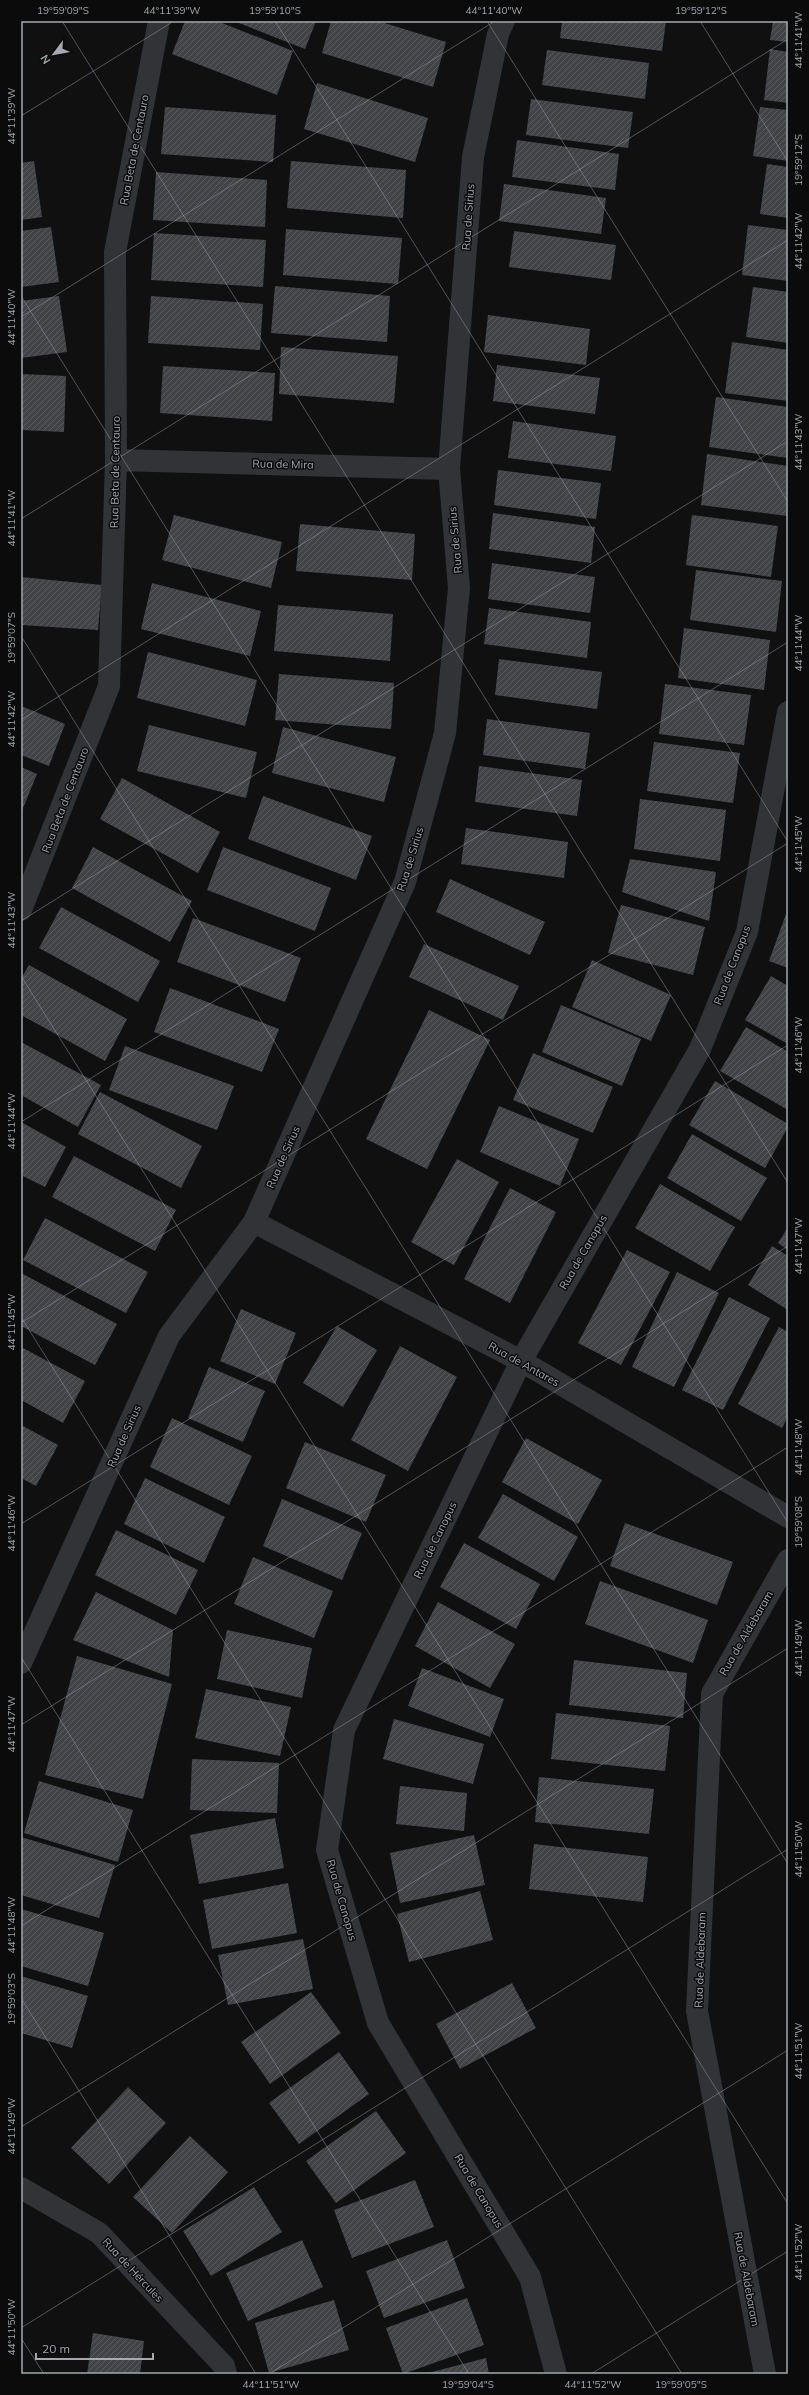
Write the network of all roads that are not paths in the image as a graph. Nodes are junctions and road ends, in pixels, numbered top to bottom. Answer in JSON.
{"nodes":[{"id":1,"x":159,"y":21,"type":"edge"},
{"id":2,"x":504,"y":21,"type":"edge"},
{"id":3,"x":116,"y":460,"type":"junction"},
{"id":4,"x":449,"y":468,"type":"junction"},
{"id":5,"x":788,"y":712,"type":"edge"},
{"id":6,"x":21,"y":910,"type":"edge"},
{"id":7,"x":254,"y":1222,"type":"junction"},
{"id":8,"x":522,"y":1361,"type":"junction"},
{"id":9,"x":788,"y":1517,"type":"edge"},
{"id":10,"x":788,"y":1560,"type":"edge"},
{"id":11,"x":21,"y":1663,"type":"edge"},
{"id":12,"x":21,"y":2188,"type":"edge"},
{"id":13,"x":226,"y":2374,"type":"edge"},
{"id":14,"x":556,"y":2374,"type":"edge"},
{"id":15,"x":765,"y":2374,"type":"edge"}],
"edges":[{"from":1,"to":3,"type":"street","name":"Rua Beta de Centauro"},
{"from":2,"to":4,"type":"street","name":"Rua de Sirius"},
{"from":3,"to":4,"type":"street","name":"Rua de Mira"},
{"from":3,"to":6,"type":"street","name":"Rua Beta de Centauro"},
{"from":4,"to":7,"type":"street","name":"Rua de Sirius"},
{"from":5,"to":8,"type":"street","name":"Rua de Canopus"},
{"from":7,"to":8,"type":"street","name":"Rua de Antares"},
{"from":7,"to":11,"type":"street","name":"Rua de Sirius"},
{"from":8,"to":9,"type":"street","name":"Rua de Antares"},
{"from":8,"to":14,"type":"street","name":"Rua de Canopus"},
{"from":10,"to":15,"type":"street","name":"Rua de Aldebaram"},
{"from":12,"to":13,"type":"street","name":"Rua de Hércules"}]}
